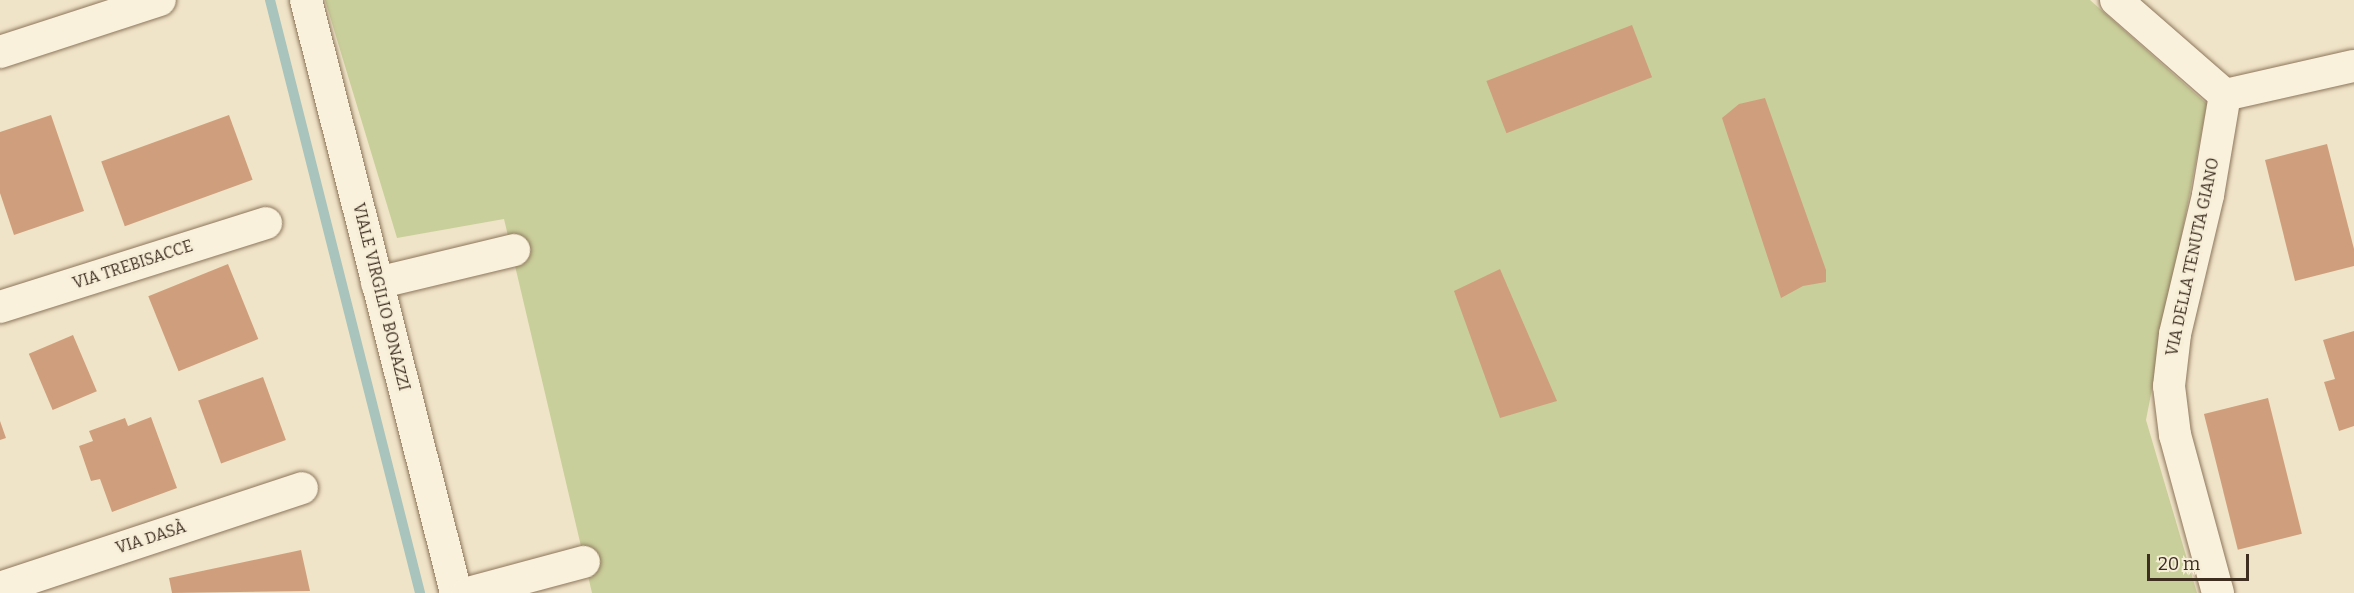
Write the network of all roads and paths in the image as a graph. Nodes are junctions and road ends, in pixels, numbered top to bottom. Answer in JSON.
{"nodes":[{"id":1,"x":160,"y":0,"type":"edge"},
{"id":2,"x":306,"y":0,"type":"edge"},
{"id":3,"x":2116,"y":0,"type":"edge"},
{"id":4,"x":0,"y":52,"type":"edge"},
{"id":5,"x":2354,"y":66,"type":"edge"},
{"id":6,"x":2225,"y":95,"type":"junction"},
{"id":7,"x":266,"y":224,"type":"dead end"},
{"id":8,"x":514,"y":250,"type":"dead end"},
{"id":9,"x":377,"y":283,"type":"junction"},
{"id":10,"x":0,"y":307,"type":"edge"},
{"id":11,"x":302,"y":488,"type":"dead end"},
{"id":12,"x":584,"y":562,"type":"dead end"},
{"id":13,"x":0,"y":588,"type":"edge"},
{"id":14,"x":456,"y":593,"type":"edge"},
{"id":15,"x":468,"y":593,"type":"edge"},
{"id":16,"x":2218,"y":593,"type":"edge"}],
"edges":[{"from":1,"to":4,"type":"street"},
{"from":2,"to":9,"type":"street","name":"VIALE VIRGILIO BONAZZI"},
{"from":3,"to":6,"type":"street"},
{"from":5,"to":6,"type":"street"},
{"from":6,"to":16,"type":"street","name":"VIA DELLA TENUTA GIANO"},
{"from":7,"to":10,"type":"street","name":"VIA TREBISACCE"},
{"from":8,"to":9,"type":"street"},
{"from":9,"to":14,"type":"street","name":"VIALE VIRGILIO BONAZZI"},
{"from":11,"to":13,"type":"street","name":"VIA DASÀ"},
{"from":12,"to":15,"type":"street"}]}
